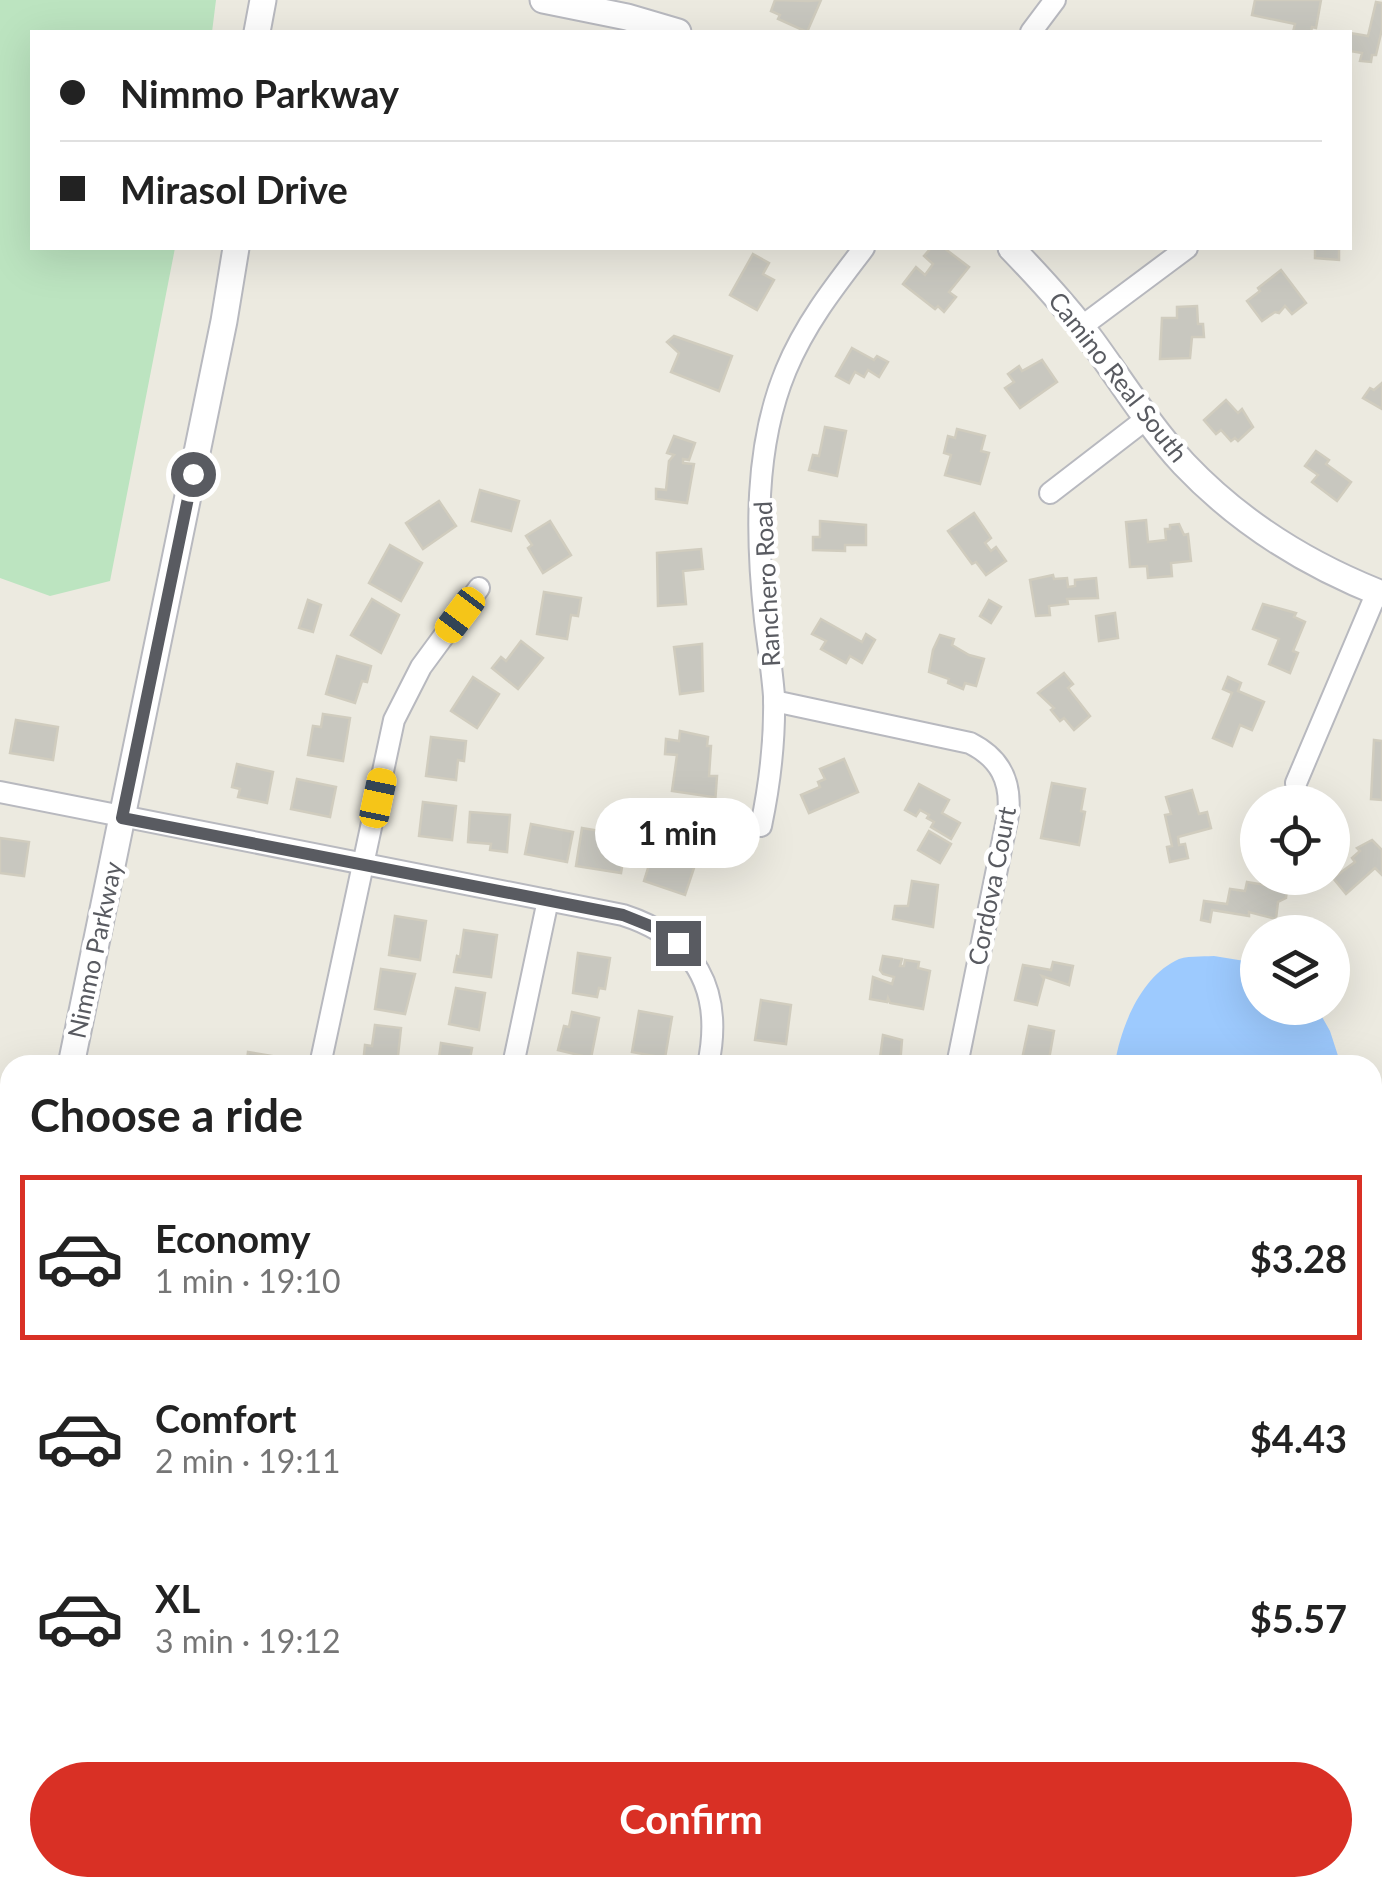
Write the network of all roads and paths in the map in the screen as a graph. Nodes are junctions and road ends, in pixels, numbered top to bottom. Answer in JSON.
{"nodes":[{"id":1,"x":264,"y":0,"type":"edge"},
{"id":2,"x":543,"y":0,"type":"edge"},
{"id":3,"x":1055,"y":0,"type":"edge"},
{"id":4,"x":257,"y":30,"type":"edge"},
{"id":5,"x":671,"y":30,"type":"edge"},
{"id":6,"x":1032,"y":30,"type":"edge"},
{"id":7,"x":236,"y":250,"type":"edge"},
{"id":8,"x":862,"y":250,"type":"edge"},
{"id":9,"x":1013,"y":250,"type":"edge"},
{"id":10,"x":1184,"y":250,"type":"edge"},
{"id":11,"x":1081,"y":327,"type":"junction"},
{"id":12,"x":1146,"y":418,"type":"junction"},
{"id":13,"x":1050,"y":493,"type":"dead end"},
{"id":14,"x":479,"y":588,"type":"dead end"},
{"id":15,"x":1379,"y":594,"type":"edge"},
{"id":16,"x":774,"y":701,"type":"junction"},
{"id":17,"x":1296,"y":783,"type":"dead end"},
{"id":18,"x":0,"y":792,"type":"edge"},
{"id":19,"x":122,"y":818,"type":"junction"},
{"id":20,"x":761,"y":826,"type":"dead end"},
{"id":21,"x":363,"y":864,"type":"junction"},
{"id":22,"x":548,"y":900,"type":"junction"},
{"id":23,"x":73,"y":1055,"type":"edge"},
{"id":24,"x":322,"y":1055,"type":"edge"},
{"id":25,"x":515,"y":1055,"type":"edge"},
{"id":26,"x":710,"y":1055,"type":"edge"},
{"id":27,"x":959,"y":1055,"type":"edge"}],
"edges":[{"from":1,"to":4,"type":"street"},
{"from":2,"to":5,"type":"street"},
{"from":3,"to":6,"type":"street"},
{"from":7,"to":19,"type":"street","name":"Nimmo Parkway"},
{"from":8,"to":16,"type":"street","name":"Ranchero Road"},
{"from":9,"to":11,"type":"street","name":"Camino Real South"},
{"from":10,"to":11,"type":"street"},
{"from":11,"to":12,"type":"street","name":"Camino Real South"},
{"from":12,"to":13,"type":"street"},
{"from":12,"to":15,"type":"street","name":"Camino Real South"},
{"from":14,"to":21,"type":"street"},
{"from":15,"to":17,"type":"street"},
{"from":16,"to":20,"type":"street","name":"Ranchero Road"},
{"from":16,"to":27,"type":"street","name":"Cordova Court"},
{"from":18,"to":19,"type":"street"},
{"from":19,"to":21,"type":"street"},
{"from":19,"to":23,"type":"street","name":"Nimmo Parkway"},
{"from":21,"to":22,"type":"street"},
{"from":21,"to":24,"type":"street"},
{"from":22,"to":25,"type":"street"},
{"from":22,"to":26,"type":"street"}]}
